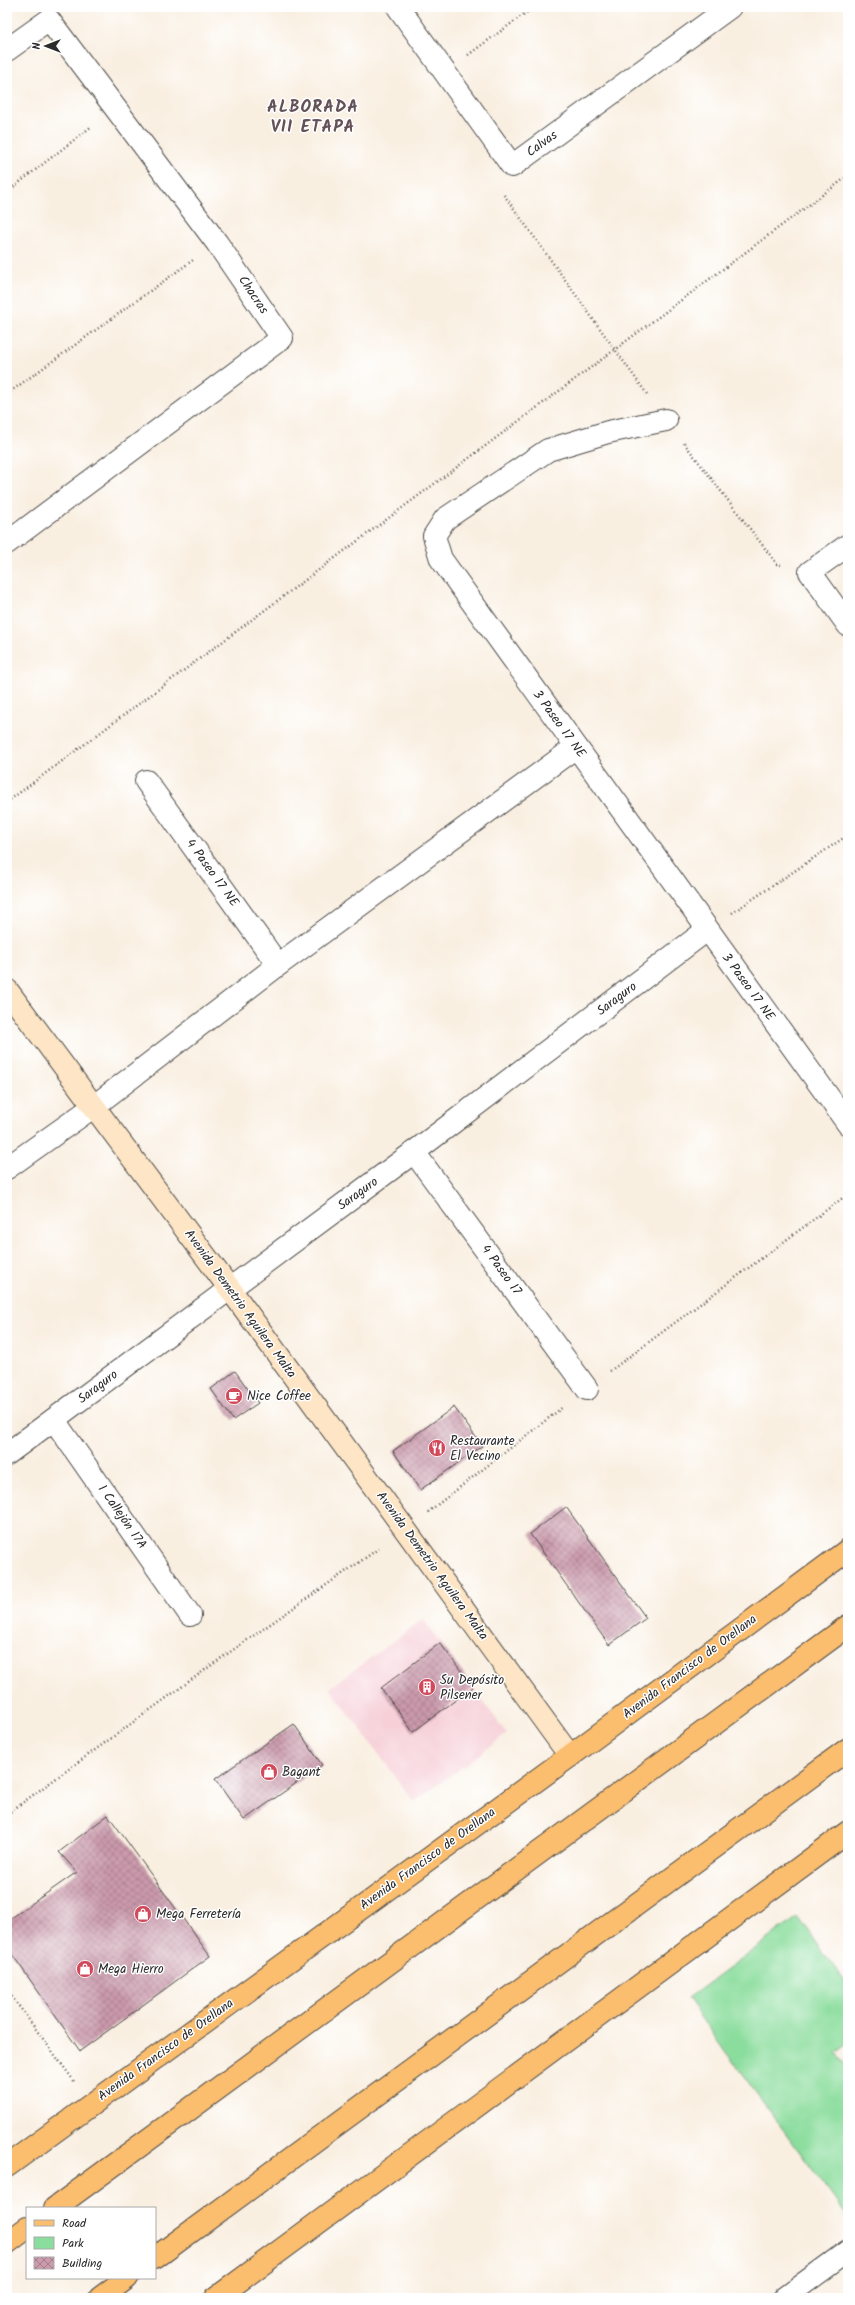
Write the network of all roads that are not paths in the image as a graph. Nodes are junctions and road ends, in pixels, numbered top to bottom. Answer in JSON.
{"nodes":[{"id":1,"x":398,"y":7,"type":"edge"},
{"id":2,"x":730,"y":7,"type":"edge"},
{"id":3,"x":7,"y":50,"type":"edge"},
{"id":4,"x":666,"y":420,"type":"road end"},
{"id":5,"x":7,"y":542,"type":"edge"},
{"id":6,"x":848,"y":546,"type":"edge"},
{"id":7,"x":848,"y":625,"type":"edge"},
{"id":8,"x":576,"y":748,"type":"junction"},
{"id":9,"x":146,"y":781,"type":"dead end"},
{"id":10,"x":707,"y":930,"type":"junction"},
{"id":11,"x":278,"y":966,"type":"junction"},
{"id":12,"x":7,"y":990,"type":"edge"},
{"id":13,"x":93,"y":1107,"type":"junction"},
{"id":14,"x":848,"y":1124,"type":"edge"},
{"id":15,"x":414,"y":1152,"type":"junction"},
{"id":16,"x":7,"y":1168,"type":"edge"},
{"id":17,"x":230,"y":1289,"type":"junction"},
{"id":18,"x":587,"y":1388,"type":"road end"},
{"id":19,"x":54,"y":1420,"type":"junction"},
{"id":20,"x":7,"y":1454,"type":"edge"},
{"id":21,"x":848,"y":1550,"type":"edge"},
{"id":22,"x":190,"y":1615,"type":"dead end"},
{"id":23,"x":848,"y":1626,"type":"edge"},
{"id":24,"x":848,"y":1749,"type":"edge"},
{"id":25,"x":570,"y":1756,"type":"junction"},
{"id":26,"x":848,"y":1832,"type":"edge"},
{"id":27,"x":7,"y":2166,"type":"edge"},
{"id":28,"x":56,"y":2207,"type":"edge"},
{"id":29,"x":26,"y":2229,"type":"edge"},
{"id":30,"x":7,"y":2243,"type":"edge"},
{"id":31,"x":848,"y":2251,"type":"edge"},
{"id":32,"x":156,"y":2257,"type":"edge"},
{"id":33,"x":126,"y":2279,"type":"edge"},
{"id":34,"x":100,"y":2298,"type":"edge"},
{"id":35,"x":216,"y":2298,"type":"edge"},
{"id":36,"x":784,"y":2298,"type":"edge"}],
"edges":[{"from":1,"to":2,"type":"street","name":"Calvas"},
{"from":3,"to":5,"type":"street","name":"Chacras"},
{"from":4,"to":8,"type":"street","name":"3 Paseo 17 NE"},
{"from":6,"to":7,"type":"street"},
{"from":8,"to":10,"type":"street","name":"3 Paseo 17 NE"},
{"from":8,"to":11,"type":"street"},
{"from":9,"to":11,"type":"street","name":"4 Paseo 17 NE"},
{"from":10,"to":14,"type":"street","name":"3 Paseo 17 NE"},
{"from":10,"to":15,"type":"street","name":"Saraguro"},
{"from":11,"to":13,"type":"street"},
{"from":12,"to":13,"type":"street","name":"Avenida Demetrio Aguilera Malta"},
{"from":13,"to":16,"type":"street"},
{"from":13,"to":17,"type":"street","name":"Avenida Demetrio Aguilera Malta"},
{"from":15,"to":17,"type":"street","name":"Saraguro"},
{"from":15,"to":18,"type":"street","name":"4 Paseo 17"},
{"from":17,"to":19,"type":"street","name":"Saraguro"},
{"from":17,"to":25,"type":"street","name":"Avenida Demetrio Aguilera Malta"},
{"from":19,"to":20,"type":"street","name":"Saraguro"},
{"from":19,"to":22,"type":"street","name":"1 Callejón 17A"},
{"from":21,"to":25,"type":"main road","name":"Avenida Francisco de Orellana"},
{"from":23,"to":28,"type":"main road"},
{"from":24,"to":32,"type":"main road"},
{"from":25,"to":27,"type":"main road","name":"Avenida Francisco de Orellana"},
{"from":26,"to":35,"type":"main road"},
{"from":29,"to":30,"type":"main road"},
{"from":31,"to":36,"type":"street"},
{"from":33,"to":34,"type":"main road"}]}
